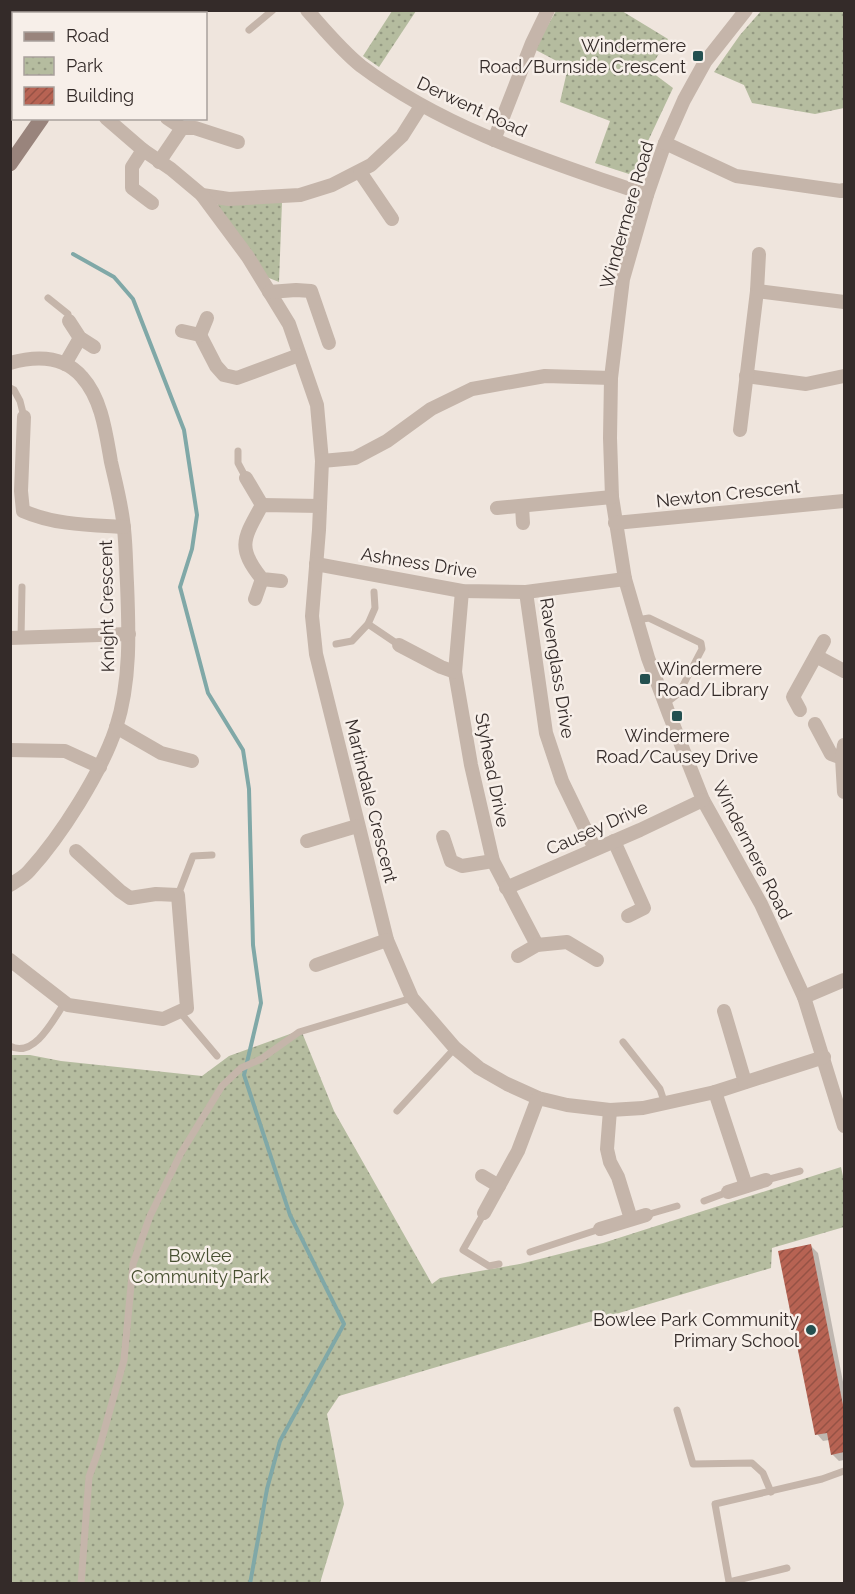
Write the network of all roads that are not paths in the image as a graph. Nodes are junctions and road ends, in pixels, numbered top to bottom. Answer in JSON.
{"nodes":[{"id":1,"x":273,"y":10,"type":"edge"},
{"id":2,"x":307,"y":10,"type":"edge"},
{"id":3,"x":548,"y":10,"type":"edge"},
{"id":4,"x":746,"y":10,"type":"edge"},
{"id":5,"x":249,"y":30,"type":"dead end"},
{"id":6,"x":422,"y":106,"type":"junction"},
{"id":7,"x":41,"y":120,"type":"edge"},
{"id":8,"x":108,"y":120,"type":"edge"},
{"id":9,"x":170,"y":120,"type":"edge"},
{"id":10,"x":182,"y":128,"type":"junction"},
{"id":11,"x":494,"y":140,"type":"junction"},
{"id":12,"x":238,"y":142,"type":"dead end"},
{"id":13,"x":665,"y":143,"type":"junction"},
{"id":14,"x":143,"y":150,"type":"junction"},
{"id":15,"x":159,"y":162,"type":"junction"},
{"id":16,"x":10,"y":164,"type":"edge"},
{"id":17,"x":360,"y":172,"type":"junction"},
{"id":18,"x":844,"y":190,"type":"edge"},
{"id":19,"x":202,"y":195,"type":"junction"},
{"id":20,"x":647,"y":195,"type":"junction"},
{"id":21,"x":152,"y":203,"type":"dead end"},
{"id":22,"x":392,"y":219,"type":"dead end"},
{"id":23,"x":759,"y":254,"type":"dead end"},
{"id":24,"x":757,"y":291,"type":"junction"},
{"id":25,"x":269,"y":292,"type":"junction"},
{"id":26,"x":48,"y":298,"type":"dead end"},
{"id":27,"x":844,"y":302,"type":"edge"},
{"id":28,"x":207,"y":318,"type":"dead end"},
{"id":29,"x":69,"y":321,"type":"joint"},
{"id":30,"x":182,"y":331,"type":"dead end"},
{"id":31,"x":200,"y":335,"type":"junction"},
{"id":32,"x":80,"y":338,"type":"junction"},
{"id":33,"x":329,"y":343,"type":"dead end"},
{"id":34,"x":94,"y":348,"type":"dead end"},
{"id":35,"x":299,"y":355,"type":"junction"},
{"id":36,"x":10,"y":363,"type":"edge"},
{"id":37,"x":65,"y":364,"type":"junction"},
{"id":38,"x":746,"y":376,"type":"junction"},
{"id":39,"x":844,"y":376,"type":"edge"},
{"id":40,"x":611,"y":378,"type":"junction"},
{"id":41,"x":10,"y":388,"type":"edge"},
{"id":42,"x":24,"y":417,"type":"joint"},
{"id":43,"x":740,"y":430,"type":"dead end"},
{"id":44,"x":238,"y":451,"type":"dead end"},
{"id":45,"x":322,"y":460,"type":"junction"},
{"id":46,"x":246,"y":478,"type":"joint"},
{"id":47,"x":612,"y":497,"type":"junction"},
{"id":48,"x":844,"y":501,"type":"edge"},
{"id":49,"x":262,"y":505,"type":"junction"},
{"id":50,"x":320,"y":506,"type":"junction"},
{"id":51,"x":522,"y":506,"type":"junction"},
{"id":52,"x":497,"y":508,"type":"dead end"},
{"id":53,"x":523,"y":523,"type":"dead end"},
{"id":54,"x":615,"y":524,"type":"junction"},
{"id":55,"x":124,"y":527,"type":"junction"},
{"id":56,"x":316,"y":564,"type":"junction"},
{"id":57,"x":262,"y":579,"type":"junction"},
{"id":58,"x":625,"y":579,"type":"junction"},
{"id":59,"x":281,"y":581,"type":"dead end"},
{"id":60,"x":22,"y":587,"type":"dead end"},
{"id":61,"x":462,"y":591,"type":"junction"},
{"id":62,"x":374,"y":592,"type":"dead end"},
{"id":63,"x":526,"y":592,"type":"junction"},
{"id":64,"x":255,"y":599,"type":"dead end"},
{"id":65,"x":637,"y":621,"type":"junction"},
{"id":66,"x":368,"y":624,"type":"junction"},
{"id":67,"x":129,"y":634,"type":"junction"},
{"id":68,"x":16,"y":638,"type":"edge"},
{"id":69,"x":824,"y":641,"type":"dead end"},
{"id":70,"x":336,"y":645,"type":"dead end"},
{"id":71,"x":399,"y":645,"type":"joint"},
{"id":72,"x":816,"y":656,"type":"junction"},
{"id":73,"x":844,"y":671,"type":"edge"},
{"id":74,"x":455,"y":672,"type":"junction"},
{"id":75,"x":665,"y":704,"type":"junction"},
{"id":76,"x":800,"y":710,"type":"dead end"},
{"id":77,"x":815,"y":724,"type":"dead end"},
{"id":78,"x":116,"y":727,"type":"junction"},
{"id":79,"x":10,"y":750,"type":"edge"},
{"id":80,"x":843,"y":751,"type":"edge"},
{"id":81,"x":192,"y":761,"type":"dead end"},
{"id":82,"x":100,"y":767,"type":"junction"},
{"id":83,"x":844,"y":792,"type":"edge"},
{"id":84,"x":703,"y":800,"type":"junction"},
{"id":85,"x":357,"y":826,"type":"junction"},
{"id":86,"x":443,"y":837,"type":"dead end"},
{"id":87,"x":308,"y":841,"type":"dead end"},
{"id":88,"x":614,"y":841,"type":"junction"},
{"id":89,"x":595,"y":849,"type":"junction"},
{"id":90,"x":76,"y":851,"type":"dead end"},
{"id":91,"x":212,"y":855,"type":"dead end"},
{"id":92,"x":493,"y":861,"type":"junction"},
{"id":93,"x":10,"y":885,"type":"edge"},
{"id":94,"x":506,"y":888,"type":"junction"},
{"id":95,"x":178,"y":895,"type":"junction"},
{"id":96,"x":628,"y":916,"type":"dead end"},
{"id":97,"x":387,"y":940,"type":"junction"},
{"id":98,"x":537,"y":945,"type":"junction"},
{"id":99,"x":519,"y":956,"type":"dead end"},
{"id":100,"x":10,"y":960,"type":"edge"},
{"id":101,"x":597,"y":960,"type":"dead end"},
{"id":102,"x":316,"y":965,"type":"dead end"},
{"id":103,"x":844,"y":981,"type":"edge"},
{"id":104,"x":804,"y":997,"type":"junction"},
{"id":105,"x":412,"y":998,"type":"junction"},
{"id":106,"x":65,"y":1002,"type":"junction"},
{"id":107,"x":179,"y":1011,"type":"junction"},
{"id":108,"x":724,"y":1011,"type":"dead end"},
{"id":109,"x":623,"y":1042,"type":"dead end"},
{"id":110,"x":10,"y":1046,"type":"edge"},
{"id":111,"x":455,"y":1048,"type":"junction"},
{"id":112,"x":217,"y":1056,"type":"dead end"},
{"id":113,"x":824,"y":1057,"type":"junction"},
{"id":114,"x":745,"y":1082,"type":"junction"},
{"id":115,"x":716,"y":1092,"type":"junction"},
{"id":116,"x":538,"y":1098,"type":"junction"},
{"id":117,"x":665,"y":1104,"type":"junction"},
{"id":118,"x":610,"y":1110,"type":"junction"},
{"id":119,"x":397,"y":1111,"type":"dead end"},
{"id":120,"x":844,"y":1126,"type":"edge"},
{"id":121,"x":800,"y":1171,"type":"dead end"},
{"id":122,"x":482,"y":1176,"type":"dead end"},
{"id":123,"x":766,"y":1180,"type":"joint"},
{"id":124,"x":746,"y":1185,"type":"junction"},
{"id":125,"x":499,"y":1186,"type":"junction"},
{"id":126,"x":728,"y":1192,"type":"joint"},
{"id":127,"x":704,"y":1201,"type":"dead end"},
{"id":128,"x":677,"y":1206,"type":"dead end"},
{"id":129,"x":484,"y":1213,"type":"joint"},
{"id":130,"x":646,"y":1215,"type":"joint"},
{"id":131,"x":631,"y":1219,"type":"junction"},
{"id":132,"x":600,"y":1229,"type":"joint"},
{"id":133,"x":530,"y":1252,"type":"dead end"},
{"id":134,"x":499,"y":1264,"type":"dead end"},
{"id":135,"x":677,"y":1410,"type":"dead end"},
{"id":136,"x":844,"y":1471,"type":"edge"},
{"id":137,"x":771,"y":1492,"type":"junction"},
{"id":138,"x":787,"y":1568,"type":"dead end"},
{"id":139,"x":81,"y":1584,"type":"edge"}],
"edges":[{"from":1,"to":5,"type":"lane"},
{"from":2,"to":6,"type":"street","name":"Derwent Road"},
{"from":3,"to":11,"type":"street"},
{"from":4,"to":13,"type":"street","name":"Windermere Road"},
{"from":6,"to":11,"type":"street","name":"Derwent Road"},
{"from":6,"to":17,"type":"street"},
{"from":7,"to":16,"type":"street"},
{"from":8,"to":14,"type":"street"},
{"from":9,"to":10,"type":"street"},
{"from":10,"to":12,"type":"street"},
{"from":10,"to":15,"type":"street"},
{"from":11,"to":20,"type":"street","name":"Derwent Road"},
{"from":13,"to":18,"type":"street"},
{"from":13,"to":20,"type":"street","name":"Windermere Road"},
{"from":14,"to":15,"type":"street"},
{"from":14,"to":21,"type":"street"},
{"from":15,"to":19,"type":"street"},
{"from":17,"to":19,"type":"street"},
{"from":17,"to":22,"type":"street"},
{"from":19,"to":25,"type":"street","name":"Martindale Crescent"},
{"from":20,"to":40,"type":"street","name":"Windermere Road"},
{"from":23,"to":24,"type":"street"},
{"from":24,"to":27,"type":"street"},
{"from":24,"to":38,"type":"street"},
{"from":25,"to":33,"type":"street"},
{"from":25,"to":35,"type":"street","name":"Martindale Crescent"},
{"from":26,"to":29,"type":"lane"},
{"from":28,"to":31,"type":"street"},
{"from":29,"to":32,"type":"street"},
{"from":30,"to":31,"type":"street"},
{"from":31,"to":35,"type":"street"},
{"from":32,"to":34,"type":"street"},
{"from":32,"to":37,"type":"street"},
{"from":35,"to":45,"type":"street","name":"Martindale Crescent"},
{"from":36,"to":37,"type":"street","name":"Knight Crescent"},
{"from":37,"to":55,"type":"street","name":"Knight Crescent"},
{"from":38,"to":39,"type":"street"},
{"from":38,"to":43,"type":"street"},
{"from":40,"to":45,"type":"street"},
{"from":40,"to":47,"type":"street","name":"Windermere Road"},
{"from":41,"to":42,"type":"lane"},
{"from":42,"to":55,"type":"street"},
{"from":44,"to":46,"type":"lane"},
{"from":45,"to":50,"type":"street","name":"Martindale Crescent"},
{"from":46,"to":49,"type":"street"},
{"from":47,"to":51,"type":"street"},
{"from":47,"to":54,"type":"street","name":"Windermere Road"},
{"from":48,"to":54,"type":"street","name":"Newton Crescent"},
{"from":49,"to":50,"type":"street"},
{"from":49,"to":57,"type":"street"},
{"from":50,"to":56,"type":"street","name":"Martindale Crescent"},
{"from":51,"to":52,"type":"street"},
{"from":51,"to":53,"type":"street"},
{"from":54,"to":58,"type":"street","name":"Windermere Road"},
{"from":55,"to":67,"type":"street","name":"Knight Crescent"},
{"from":56,"to":61,"type":"street","name":"Ashness Drive"},
{"from":56,"to":85,"type":"street","name":"Martindale Crescent"},
{"from":57,"to":59,"type":"street"},
{"from":57,"to":64,"type":"street"},
{"from":58,"to":63,"type":"street","name":"Ashness Drive"},
{"from":58,"to":65,"type":"street","name":"Windermere Road"},
{"from":60,"to":68,"type":"lane"},
{"from":61,"to":63,"type":"street","name":"Ashness Drive"},
{"from":61,"to":74,"type":"street","name":"Styhead Drive"},
{"from":62,"to":66,"type":"lane"},
{"from":63,"to":89,"type":"street","name":"Ravenglass Drive"},
{"from":65,"to":75,"type":"street","name":"Windermere Road"},
{"from":65,"to":75,"type":"lane"},
{"from":66,"to":70,"type":"lane"},
{"from":66,"to":71,"type":"lane"},
{"from":67,"to":68,"type":"street"},
{"from":67,"to":78,"type":"street","name":"Knight Crescent"},
{"from":69,"to":72,"type":"street"},
{"from":71,"to":74,"type":"street"},
{"from":72,"to":73,"type":"street"},
{"from":72,"to":76,"type":"street"},
{"from":74,"to":92,"type":"street","name":"Styhead Drive"},
{"from":75,"to":84,"type":"street","name":"Windermere Road"},
{"from":77,"to":80,"type":"street"},
{"from":78,"to":81,"type":"street"},
{"from":78,"to":82,"type":"street","name":"Knight Crescent"},
{"from":79,"to":82,"type":"street"},
{"from":80,"to":83,"type":"street"},
{"from":82,"to":93,"type":"street","name":"Knight Crescent"},
{"from":84,"to":88,"type":"street","name":"Causey Drive"},
{"from":84,"to":104,"type":"street","name":"Windermere Road"},
{"from":85,"to":87,"type":"street"},
{"from":85,"to":97,"type":"street","name":"Martindale Crescent"},
{"from":86,"to":92,"type":"street"},
{"from":88,"to":89,"type":"street","name":"Causey Drive"},
{"from":88,"to":96,"type":"street"},
{"from":89,"to":94,"type":"street","name":"Causey Drive"},
{"from":90,"to":95,"type":"street"},
{"from":91,"to":95,"type":"lane"},
{"from":92,"to":94,"type":"street","name":"Styhead Drive"},
{"from":94,"to":98,"type":"street","name":"Styhead Drive"},
{"from":95,"to":107,"type":"street"},
{"from":97,"to":102,"type":"street"},
{"from":97,"to":105,"type":"street","name":"Martindale Crescent"},
{"from":98,"to":99,"type":"street"},
{"from":98,"to":101,"type":"street"},
{"from":100,"to":106,"type":"street"},
{"from":103,"to":104,"type":"street"},
{"from":104,"to":113,"type":"street","name":"Windermere Road"},
{"from":105,"to":111,"type":"street","name":"Martindale Crescent"},
{"from":105,"to":139,"type":"lane"},
{"from":106,"to":107,"type":"street"},
{"from":106,"to":110,"type":"lane"},
{"from":107,"to":112,"type":"lane"},
{"from":108,"to":114,"type":"street"},
{"from":109,"to":117,"type":"lane"},
{"from":111,"to":116,"type":"street","name":"Martindale Crescent"},
{"from":111,"to":119,"type":"lane"},
{"from":113,"to":114,"type":"street","name":"Martindale Crescent"},
{"from":113,"to":120,"type":"street","name":"Windermere Road"},
{"from":114,"to":115,"type":"street","name":"Martindale Crescent"},
{"from":115,"to":117,"type":"street","name":"Martindale Crescent"},
{"from":115,"to":124,"type":"street"},
{"from":116,"to":118,"type":"street","name":"Martindale Crescent"},
{"from":116,"to":125,"type":"street"},
{"from":117,"to":118,"type":"street","name":"Martindale Crescent"},
{"from":118,"to":131,"type":"street"},
{"from":121,"to":123,"type":"lane"},
{"from":122,"to":125,"type":"street"},
{"from":123,"to":124,"type":"street"},
{"from":124,"to":126,"type":"street"},
{"from":125,"to":129,"type":"street"},
{"from":126,"to":127,"type":"lane"},
{"from":128,"to":130,"type":"lane"},
{"from":129,"to":134,"type":"lane"},
{"from":130,"to":131,"type":"street"},
{"from":131,"to":132,"type":"street"},
{"from":132,"to":133,"type":"lane"},
{"from":135,"to":137,"type":"lane"},
{"from":136,"to":137,"type":"lane"},
{"from":137,"to":138,"type":"lane"}]}
